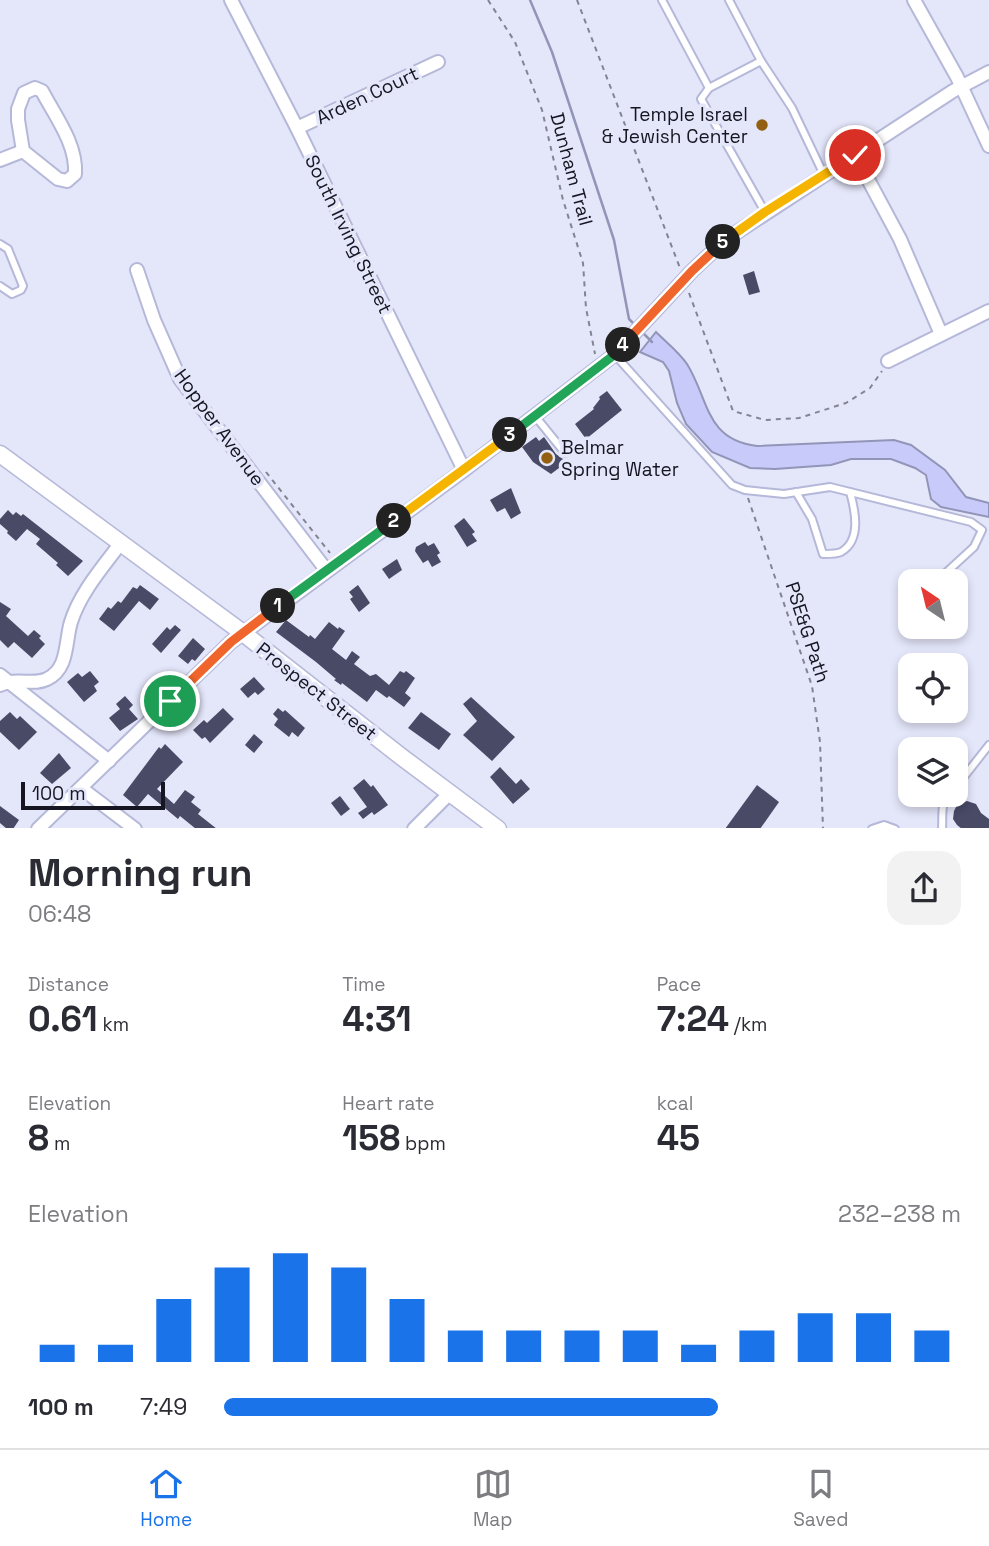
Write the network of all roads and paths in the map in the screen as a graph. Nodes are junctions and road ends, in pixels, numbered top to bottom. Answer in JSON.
{"nodes":[{"id":1,"x":231,"y":0,"type":"edge"},
{"id":2,"x":488,"y":0,"type":"edge"},
{"id":3,"x":577,"y":0,"type":"edge"},
{"id":4,"x":662,"y":0,"type":"edge"},
{"id":5,"x":729,"y":0,"type":"edge"},
{"id":6,"x":914,"y":0,"type":"edge"},
{"id":7,"x":761,"y":61,"type":"junction"},
{"id":8,"x":438,"y":62,"type":"dead end"},
{"id":9,"x":989,"y":72,"type":"edge"},
{"id":10,"x":961,"y":86,"type":"junction"},
{"id":11,"x":709,"y":88,"type":"junction"},
{"id":12,"x":297,"y":128,"type":"junction"},
{"id":13,"x":989,"y":146,"type":"edge"},
{"id":14,"x":23,"y":151,"type":"junction"},
{"id":15,"x":855,"y":155,"type":"junction"},
{"id":16,"x":0,"y":160,"type":"edge"},
{"id":17,"x":824,"y":175,"type":"junction"},
{"id":18,"x":765,"y":212,"type":"junction"},
{"id":19,"x":0,"y":244,"type":"edge"},
{"id":20,"x":137,"y":270,"type":"dead end"},
{"id":21,"x":684,"y":279,"type":"junction"},
{"id":22,"x":0,"y":286,"type":"edge"},
{"id":23,"x":989,"y":311,"type":"edge"},
{"id":24,"x":941,"y":334,"type":"junction"},
{"id":25,"x":614,"y":355,"type":"junction"},
{"id":26,"x":596,"y":357,"type":"dead end"},
{"id":27,"x":888,"y":361,"type":"joint"},
{"id":28,"x":535,"y":416,"type":"junction"},
{"id":29,"x":565,"y":453,"type":"dead end"},
{"id":30,"x":0,"y":454,"type":"edge"},
{"id":31,"x":464,"y":470,"type":"junction"},
{"id":32,"x":745,"y":490,"type":"junction"},
{"id":33,"x":796,"y":492,"type":"junction"},
{"id":34,"x":850,"y":492,"type":"junction"},
{"id":35,"x":120,"y":544,"type":"junction"},
{"id":36,"x":950,"y":569,"type":"edge"},
{"id":37,"x":327,"y":571,"type":"junction"},
{"id":38,"x":243,"y":633,"type":"junction"},
{"id":39,"x":3,"y":680,"type":"edge"},
{"id":40,"x":989,"y":745,"type":"edge"},
{"id":41,"x":110,"y":761,"type":"junction"},
{"id":42,"x":968,"y":772,"type":"edge"},
{"id":43,"x":81,"y":788,"type":"junction"},
{"id":44,"x":450,"y":793,"type":"junction"},
{"id":45,"x":943,"y":807,"type":"edge"},
{"id":46,"x":38,"y":828,"type":"edge"},
{"id":47,"x":135,"y":828,"type":"edge"},
{"id":48,"x":414,"y":828,"type":"edge"},
{"id":49,"x":498,"y":828,"type":"edge"},
{"id":50,"x":823,"y":828,"type":"edge"},
{"id":51,"x":872,"y":828,"type":"edge"},
{"id":52,"x":895,"y":828,"type":"edge"},
{"id":53,"x":942,"y":828,"type":"edge"}],
"edges":[{"from":1,"to":12,"type":"street","name":"South Irving Street"},
{"from":2,"to":26,"type":"path","name":"Dunham Trail"},
{"from":3,"to":21,"type":"path"},
{"from":4,"to":11,"type":"lane"},
{"from":5,"to":7,"type":"lane"},
{"from":6,"to":10,"type":"street"},
{"from":7,"to":11,"type":"lane"},
{"from":7,"to":17,"type":"lane"},
{"from":8,"to":12,"type":"street","name":"Arden Court"},
{"from":9,"to":10,"type":"street"},
{"from":10,"to":13,"type":"street"},
{"from":10,"to":15,"type":"street"},
{"from":11,"to":18,"type":"lane"},
{"from":12,"to":31,"type":"street","name":"South Irving Street"},
{"from":14,"to":14,"type":"street"},
{"from":14,"to":16,"type":"street"},
{"from":15,"to":17,"type":"street"},
{"from":15,"to":24,"type":"street"},
{"from":17,"to":18,"type":"street"},
{"from":18,"to":21,"type":"street"},
{"from":19,"to":22,"type":"lane"},
{"from":20,"to":37,"type":"street","name":"Hopper Avenue"},
{"from":21,"to":25,"type":"street"},
{"from":21,"to":27,"type":"path"},
{"from":23,"to":24,"type":"street"},
{"from":24,"to":27,"type":"street"},
{"from":25,"to":28,"type":"street"},
{"from":25,"to":32,"type":"lane"},
{"from":28,"to":29,"type":"lane"},
{"from":28,"to":31,"type":"street"},
{"from":30,"to":35,"type":"main road","name":"Prospect Street"},
{"from":31,"to":37,"type":"street"},
{"from":32,"to":33,"type":"lane"},
{"from":32,"to":50,"type":"path","name":"PSE&G Path"},
{"from":33,"to":34,"type":"lane"},
{"from":33,"to":34,"type":"lane"},
{"from":34,"to":36,"type":"lane"},
{"from":35,"to":38,"type":"main road","name":"Prospect Street"},
{"from":35,"to":39,"type":"street"},
{"from":37,"to":38,"type":"street"},
{"from":38,"to":41,"type":"street"},
{"from":38,"to":44,"type":"main road","name":"Prospect Street"},
{"from":39,"to":41,"type":"street"},
{"from":40,"to":42,"type":"lane"},
{"from":41,"to":43,"type":"street"},
{"from":43,"to":46,"type":"street"},
{"from":43,"to":47,"type":"street"},
{"from":44,"to":48,"type":"street"},
{"from":44,"to":49,"type":"main road","name":"Prospect Street"},
{"from":45,"to":53,"type":"lane"},
{"from":51,"to":52,"type":"lane"}]}
